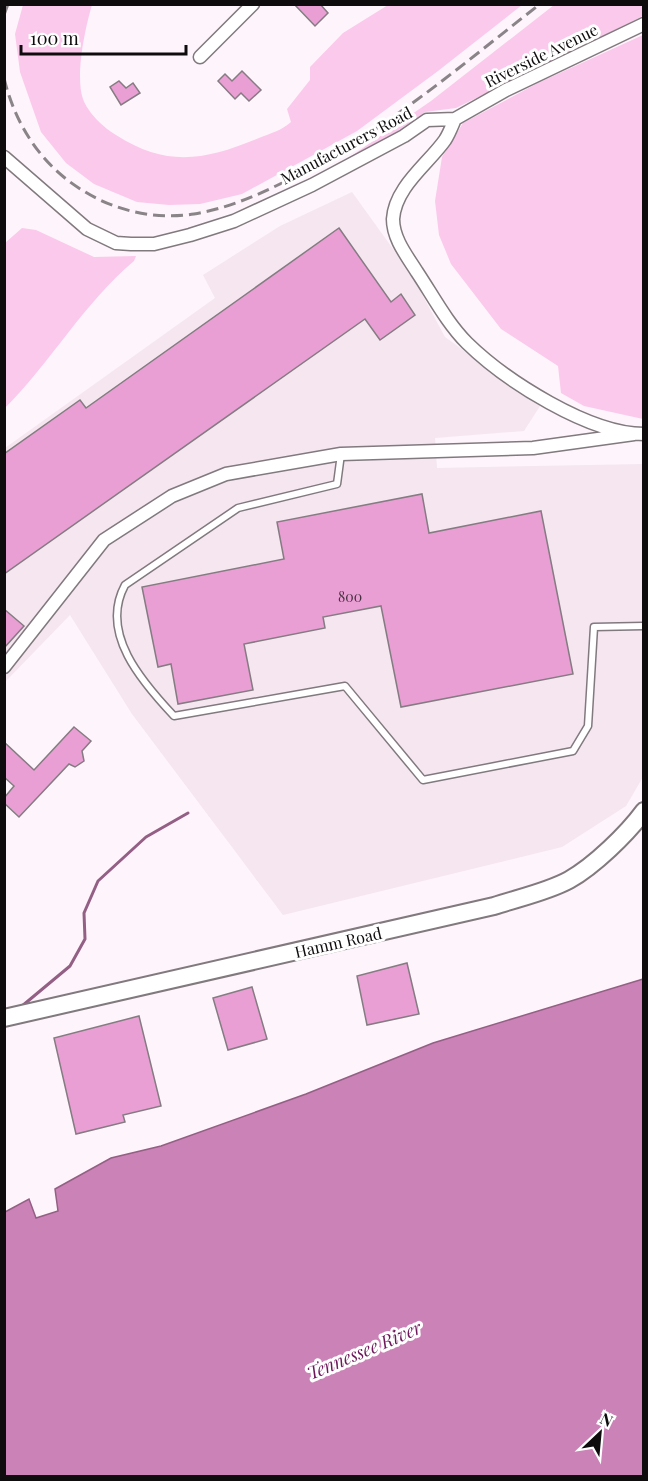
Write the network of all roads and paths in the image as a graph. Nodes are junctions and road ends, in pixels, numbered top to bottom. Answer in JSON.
{"nodes":[{"id":1,"x":253,"y":4,"type":"edge"},
{"id":2,"x":644,"y":24,"type":"edge"},
{"id":3,"x":200,"y":57,"type":"dead end"},
{"id":4,"x":455,"y":119,"type":"junction"},
{"id":5,"x":4,"y":157,"type":"edge"},
{"id":6,"x":639,"y":434,"type":"edge"},
{"id":7,"x":340,"y":454,"type":"junction"},
{"id":8,"x":644,"y":626,"type":"edge"},
{"id":9,"x":4,"y":667,"type":"edge"},
{"id":10,"x":644,"y":811,"type":"edge"},
{"id":11,"x":4,"y":1018,"type":"edge"}],
"edges":[{"from":1,"to":3,"type":"street"},
{"from":2,"to":4,"type":"street","name":"Riverside Avenue"},
{"from":4,"to":5,"type":"street","name":"Manufacturers Road"},
{"from":4,"to":6,"type":"street"},
{"from":6,"to":7,"type":"street"},
{"from":7,"to":8,"type":"lane"},
{"from":7,"to":9,"type":"street"},
{"from":10,"to":11,"type":"main road","name":"Hamm Road"}]}
